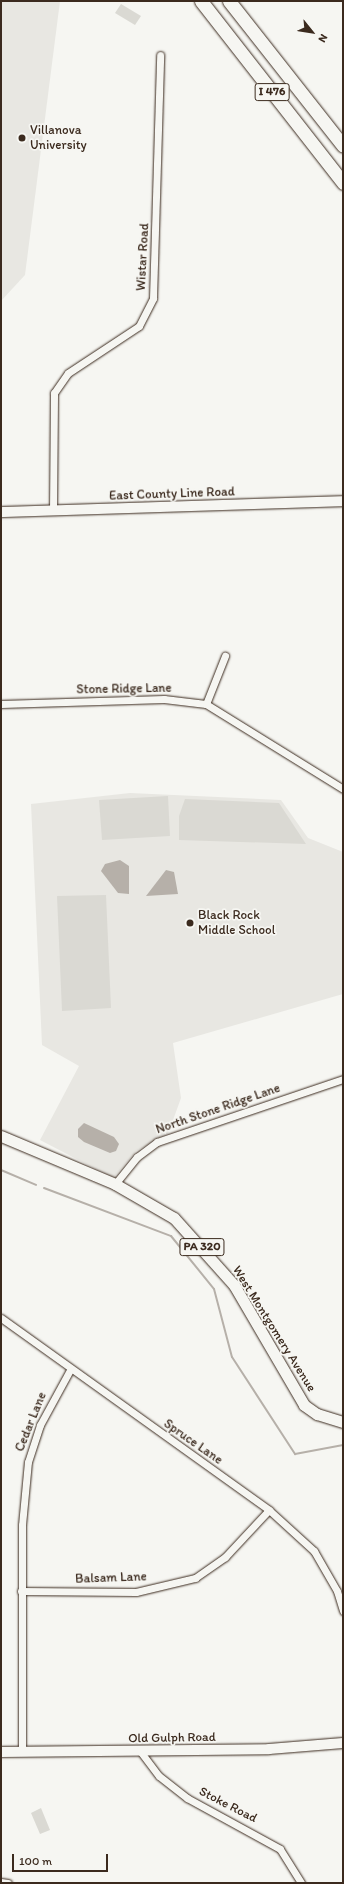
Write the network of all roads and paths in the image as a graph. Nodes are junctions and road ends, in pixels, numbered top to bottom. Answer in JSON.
{"nodes":[{"id":1,"x":201,"y":1,"type":"edge"},
{"id":2,"x":229,"y":1,"type":"edge"},
{"id":3,"x":160,"y":55,"type":"dead end"},
{"id":4,"x":343,"y":146,"type":"edge"},
{"id":5,"x":343,"y":183,"type":"edge"},
{"id":6,"x":343,"y":501,"type":"edge"},
{"id":7,"x":53,"y":511,"type":"junction"},
{"id":8,"x":1,"y":512,"type":"edge"},
{"id":9,"x":225,"y":656,"type":"dead end"},
{"id":10,"x":1,"y":704,"type":"edge"},
{"id":11,"x":206,"y":704,"type":"junction"},
{"id":12,"x":343,"y":789,"type":"edge"},
{"id":13,"x":343,"y":1080,"type":"edge"},
{"id":14,"x":1,"y":1136,"type":"edge"},
{"id":15,"x":115,"y":1184,"type":"junction"},
{"id":16,"x":1,"y":1318,"type":"edge"},
{"id":17,"x":70,"y":1370,"type":"junction"},
{"id":18,"x":343,"y":1422,"type":"edge"},
{"id":19,"x":269,"y":1510,"type":"junction"},
{"id":20,"x":21,"y":1591,"type":"junction"},
{"id":21,"x":343,"y":1611,"type":"edge"},
{"id":22,"x":343,"y":1743,"type":"edge"},
{"id":23,"x":22,"y":1751,"type":"junction"},
{"id":24,"x":140,"y":1751,"type":"junction"},
{"id":25,"x":1,"y":1752,"type":"edge"},
{"id":26,"x":1,"y":1882,"type":"edge"},
{"id":27,"x":8,"y":1883,"type":"edge"},
{"id":28,"x":301,"y":1883,"type":"edge"}],
"edges":[{"from":1,"to":5,"type":"highway","number":"I 476"},
{"from":2,"to":4,"type":"highway","number":"I 476"},
{"from":3,"to":7,"type":"street","name":"Wistar Road"},
{"from":6,"to":7,"type":"street","name":"East County Line Road"},
{"from":7,"to":8,"type":"street","name":"East County Line Road"},
{"from":9,"to":11,"type":"street"},
{"from":10,"to":11,"type":"street","name":"Stone Ridge Lane"},
{"from":11,"to":12,"type":"street","name":"Stone Ridge Lane"},
{"from":13,"to":15,"type":"street","name":"North Stone Ridge Lane"},
{"from":14,"to":15,"type":"main road","name":"West Montgomery Avenue","number":"PA 320"},
{"from":15,"to":18,"type":"main road","name":"West Montgomery Avenue","number":"PA 320"},
{"from":16,"to":17,"type":"street","name":"Spruce Lane"},
{"from":17,"to":19,"type":"street","name":"Spruce Lane"},
{"from":17,"to":20,"type":"street","name":"Cedar Lane"},
{"from":19,"to":20,"type":"street","name":"Balsam Lane"},
{"from":19,"to":21,"type":"street","name":"Spruce Lane"},
{"from":20,"to":23,"type":"street","name":"Cedar Lane"},
{"from":22,"to":24,"type":"street","name":"Old Gulph Road"},
{"from":23,"to":24,"type":"street","name":"Old Gulph Road"},
{"from":23,"to":25,"type":"street","name":"Old Gulph Road"},
{"from":24,"to":28,"type":"street","name":"Stoke Road"},
{"from":26,"to":27,"type":"street"}]}
